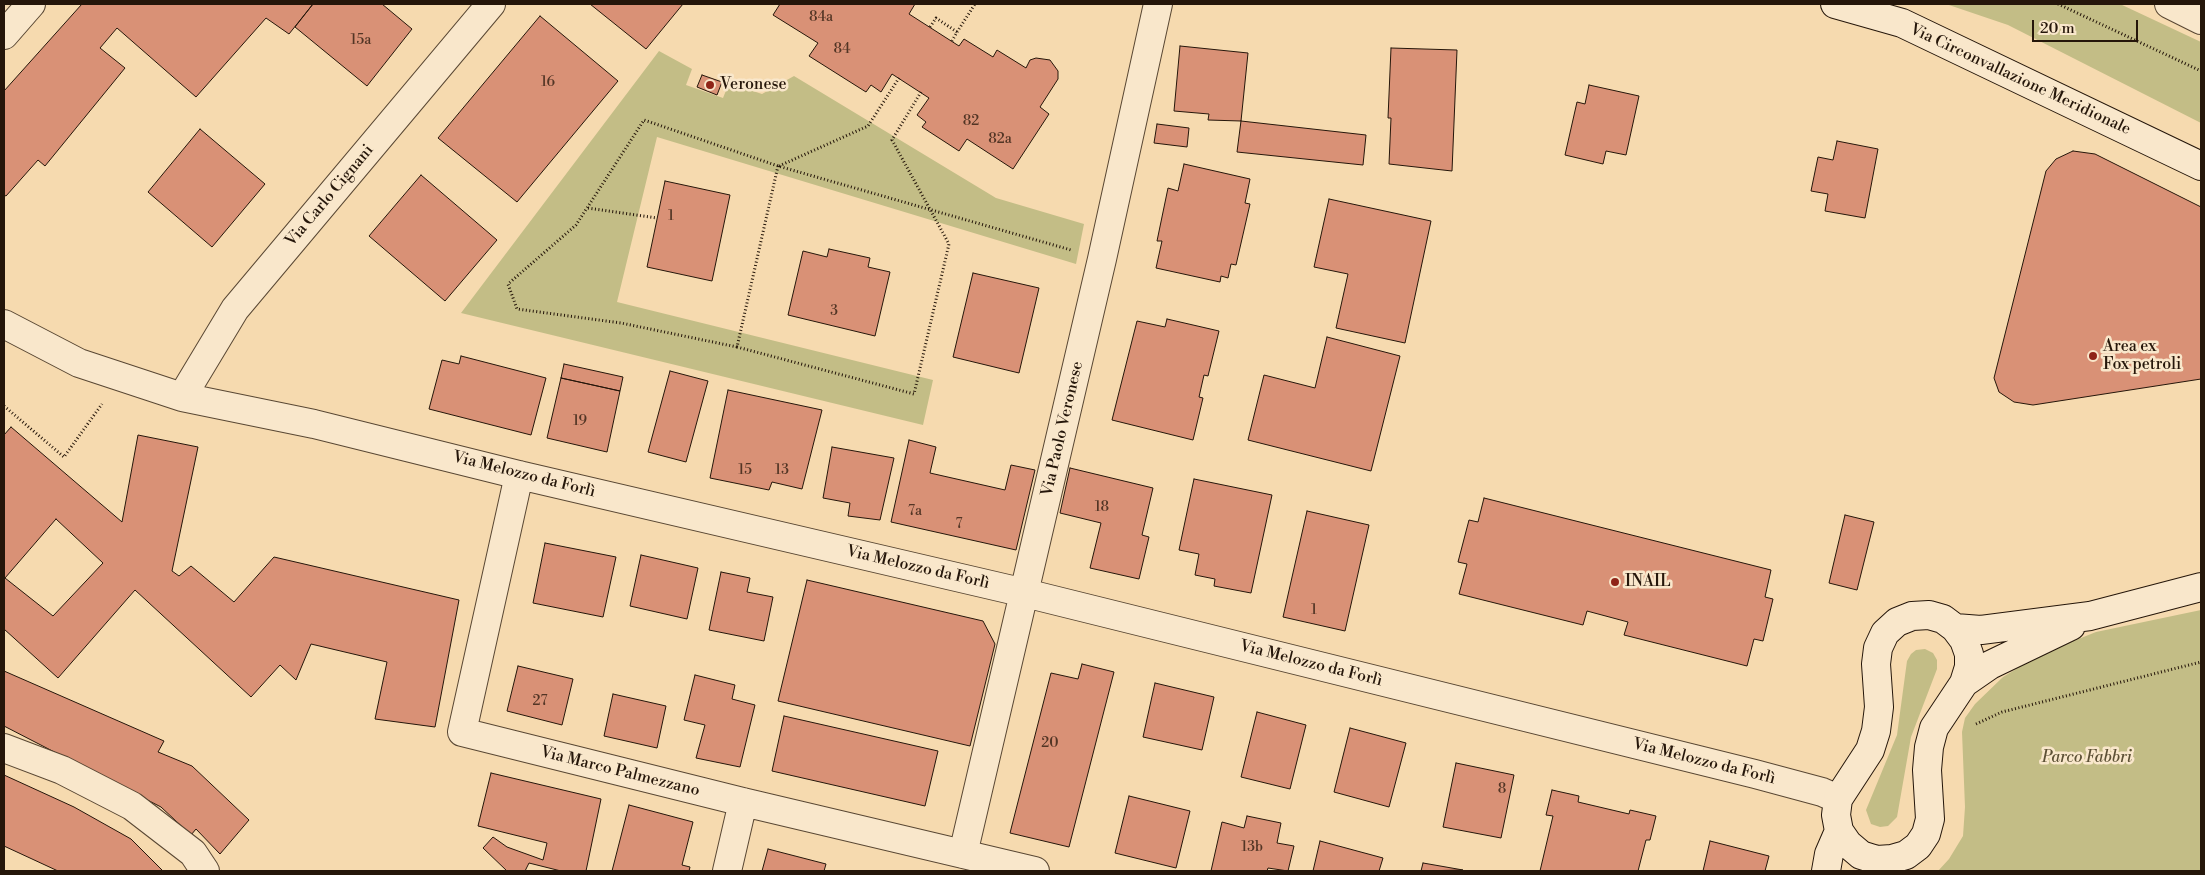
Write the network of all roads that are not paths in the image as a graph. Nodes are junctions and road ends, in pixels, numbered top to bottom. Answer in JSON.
{"nodes":[{"id":1,"x":31,"y":4,"type":"edge"},
{"id":2,"x":491,"y":4,"type":"edge"},
{"id":3,"x":1158,"y":4,"type":"edge"},
{"id":4,"x":1835,"y":4,"type":"edge"},
{"id":5,"x":2169,"y":4,"type":"edge"},
{"id":6,"x":2201,"y":20,"type":"edge"},
{"id":7,"x":4,"y":35,"type":"edge"},
{"id":8,"x":2201,"y":166,"type":"edge"},
{"id":9,"x":4,"y":324,"type":"edge"},
{"id":10,"x":182,"y":397,"type":"junction"},
{"id":11,"x":519,"y":474,"type":"junction"},
{"id":12,"x":2201,"y":587,"type":"edge"},
{"id":13,"x":1025,"y":593,"type":"junction"},
{"id":14,"x":2090,"y":616,"type":"junction"},
{"id":15,"x":1955,"y":628,"type":"junction"},
{"id":16,"x":1964,"y":683,"type":"junction"},
{"id":17,"x":4,"y":748,"type":"edge"},
{"id":18,"x":1838,"y":799,"type":"junction"},
{"id":19,"x":743,"y":802,"type":"junction"},
{"id":20,"x":1839,"y":831,"type":"junction"},
{"id":21,"x":963,"y":854,"type":"junction"},
{"id":22,"x":1869,"y":865,"type":"edge"},
{"id":23,"x":205,"y":871,"type":"edge"},
{"id":24,"x":727,"y":871,"type":"edge"},
{"id":25,"x":1035,"y":871,"type":"edge"},
{"id":26,"x":1826,"y":871,"type":"edge"}],
"edges":[{"from":1,"to":7,"type":"street"},
{"from":2,"to":10,"type":"street","name":"Via Carlo Cignani"},
{"from":3,"to":13,"type":"street","name":"Via Paolo Veronese"},
{"from":4,"to":8,"type":"street","name":"Via Circonvallazione Meridionale"},
{"from":5,"to":6,"type":"street"},
{"from":9,"to":10,"type":"street","name":"Via Melozzo da Forlì"},
{"from":10,"to":11,"type":"street","name":"Via Melozzo da Forlì"},
{"from":11,"to":13,"type":"street","name":"Via Melozzo da Forlì"},
{"from":11,"to":19,"type":"street","name":"Via Marco Palmezzano"},
{"from":12,"to":14,"type":"street"},
{"from":13,"to":18,"type":"street","name":"Via Melozzo da Forlì"},
{"from":13,"to":21,"type":"street","name":"Via Paolo Veronese"},
{"from":14,"to":15,"type":"street"},
{"from":14,"to":16,"type":"street"},
{"from":15,"to":16,"type":"street"},
{"from":15,"to":18,"type":"street"},
{"from":16,"to":22,"type":"street"},
{"from":17,"to":23,"type":"street"},
{"from":18,"to":20,"type":"street"},
{"from":19,"to":21,"type":"street","name":"Via Marco Palmezzano"},
{"from":19,"to":24,"type":"street"},
{"from":20,"to":22,"type":"street"},
{"from":20,"to":26,"type":"street"},
{"from":21,"to":25,"type":"street","name":"Via Marco Palmezzano"}]}
